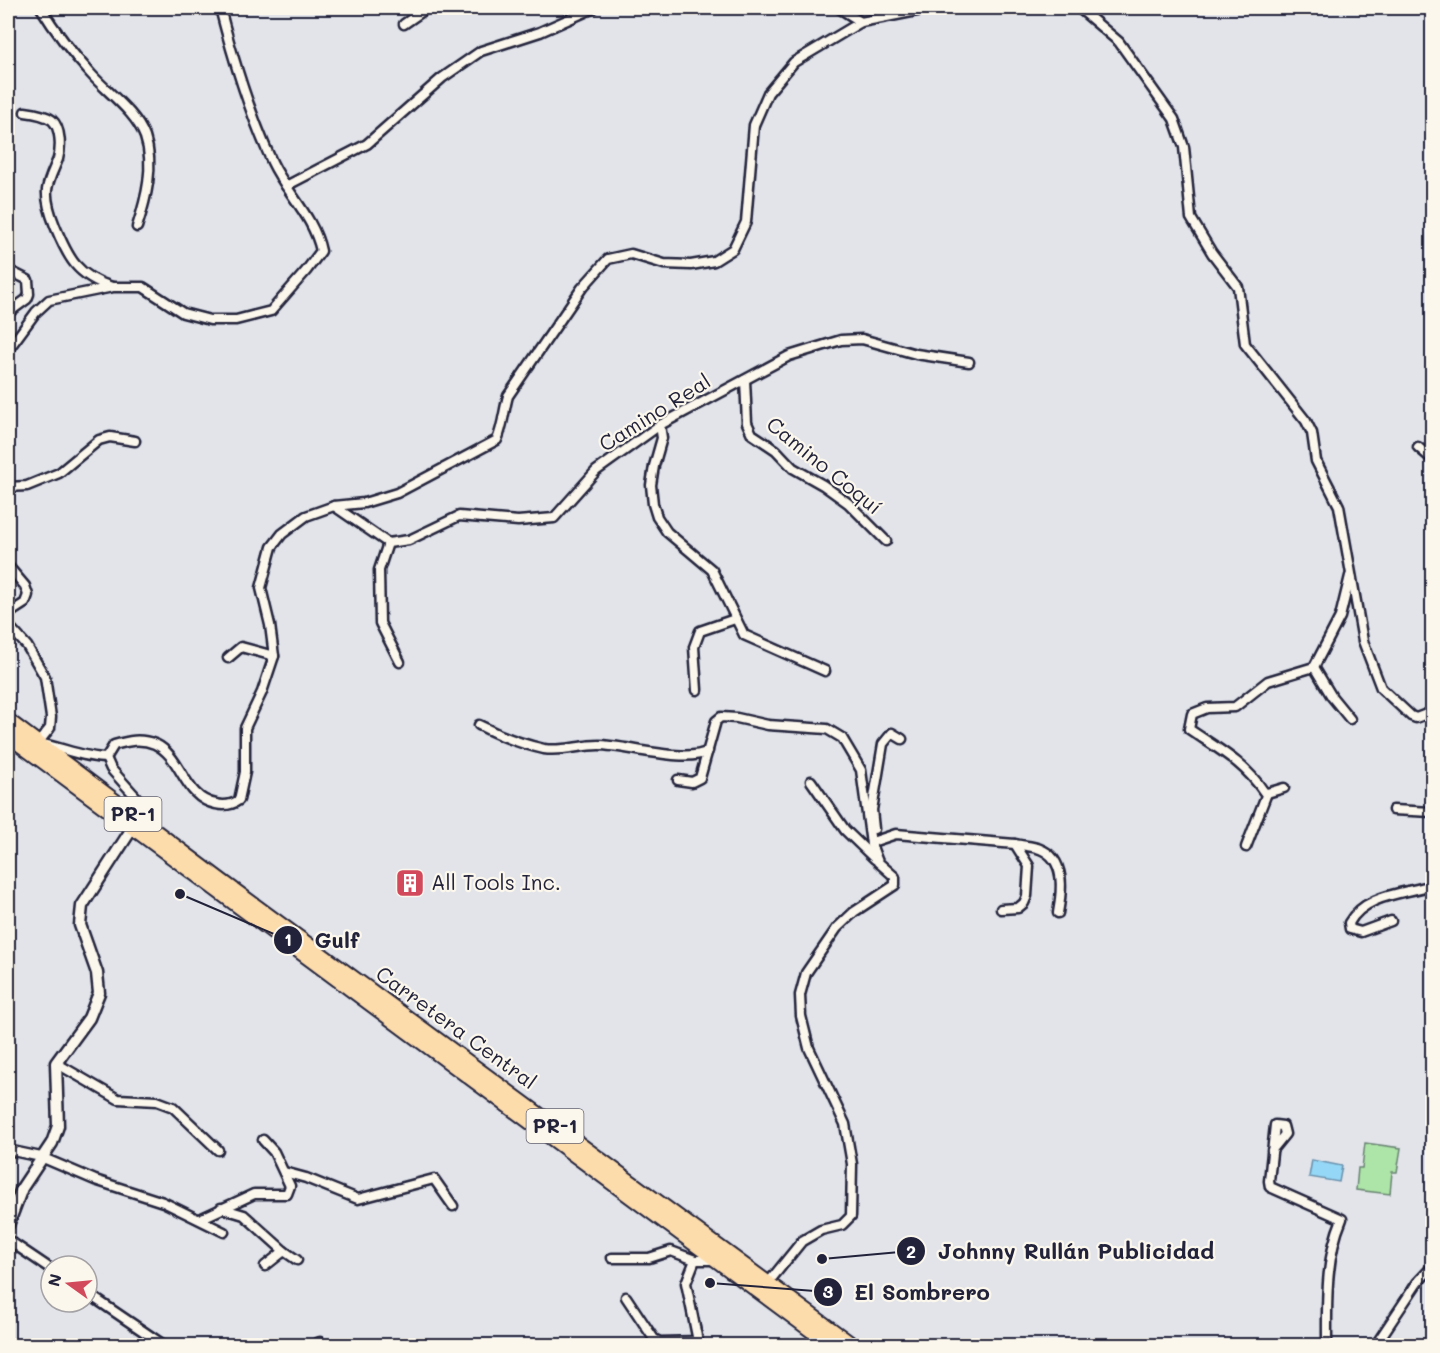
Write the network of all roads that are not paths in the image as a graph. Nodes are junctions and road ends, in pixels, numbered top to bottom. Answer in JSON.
{"nodes":[{"id":1,"x":41,"y":8,"type":"edge"},
{"id":2,"x":220,"y":8,"type":"edge"},
{"id":3,"x":427,"y":8,"type":"edge"},
{"id":4,"x":594,"y":8,"type":"edge"},
{"id":5,"x":839,"y":8,"type":"edge"},
{"id":6,"x":932,"y":8,"type":"edge"},
{"id":7,"x":1079,"y":8,"type":"edge"},
{"id":8,"x":861,"y":22,"type":"junction"},
{"id":9,"x":404,"y":24,"type":"dead end"},
{"id":10,"x":25,"y":112,"type":"dead end"},
{"id":11,"x":286,"y":186,"type":"junction"},
{"id":12,"x":137,"y":227,"type":"dead end"},
{"id":13,"x":8,"y":270,"type":"edge"},
{"id":14,"x":113,"y":287,"type":"junction"},
{"id":15,"x":8,"y":313,"type":"edge"},
{"id":16,"x":8,"y":350,"type":"edge"},
{"id":17,"x":969,"y":362,"type":"dead end"},
{"id":18,"x":745,"y":380,"type":"junction"},
{"id":19,"x":660,"y":425,"type":"junction"},
{"id":20,"x":135,"y":441,"type":"dead end"},
{"id":21,"x":1418,"y":447,"type":"dead end"},
{"id":22,"x":1432,"y":459,"type":"edge"},
{"id":23,"x":8,"y":487,"type":"edge"},
{"id":24,"x":334,"y":506,"type":"junction"},
{"id":25,"x":886,"y":541,"type":"dead end"},
{"id":26,"x":388,"y":543,"type":"junction"},
{"id":27,"x":8,"y":566,"type":"edge"},
{"id":28,"x":1352,"y":571,"type":"junction"},
{"id":29,"x":8,"y":614,"type":"edge"},
{"id":30,"x":735,"y":619,"type":"junction"},
{"id":31,"x":8,"y":625,"type":"edge"},
{"id":32,"x":274,"y":656,"type":"junction"},
{"id":33,"x":228,"y":658,"type":"dead end"},
{"id":34,"x":400,"y":663,"type":"dead end"},
{"id":35,"x":1314,"y":667,"type":"junction"},
{"id":36,"x":825,"y":671,"type":"dead end"},
{"id":37,"x":697,"y":690,"type":"dead end"},
{"id":38,"x":1432,"y":712,"type":"edge"},
{"id":39,"x":1350,"y":719,"type":"dead end"},
{"id":40,"x":8,"y":721,"type":"edge"},
{"id":41,"x":479,"y":725,"type":"dead end"},
{"id":42,"x":8,"y":735,"type":"edge"},
{"id":43,"x":902,"y":739,"type":"dead end"},
{"id":44,"x":38,"y":743,"type":"junction"},
{"id":45,"x":708,"y":751,"type":"junction"},
{"id":46,"x":106,"y":758,"type":"junction"},
{"id":47,"x":678,"y":780,"type":"dead end"},
{"id":48,"x":811,"y":781,"type":"dead end"},
{"id":49,"x":1284,"y":788,"type":"dead end"},
{"id":50,"x":1268,"y":793,"type":"junction"},
{"id":51,"x":1393,"y":810,"type":"dead end"},
{"id":52,"x":1432,"y":812,"type":"edge"},
{"id":53,"x":136,"y":823,"type":"junction"},
{"id":54,"x":873,"y":843,"type":"junction"},
{"id":55,"x":1015,"y":844,"type":"junction"},
{"id":56,"x":1246,"y":847,"type":"dead end"},
{"id":57,"x":878,"y":862,"type":"junction"},
{"id":58,"x":1432,"y":885,"type":"edge"},
{"id":59,"x":1001,"y":909,"type":"dead end"},
{"id":60,"x":1058,"y":913,"type":"dead end"},
{"id":61,"x":1391,"y":921,"type":"dead end"},
{"id":62,"x":56,"y":1063,"type":"junction"},
{"id":63,"x":263,"y":1140,"type":"dead end"},
{"id":64,"x":8,"y":1150,"type":"edge"},
{"id":65,"x":218,"y":1150,"type":"dead end"},
{"id":66,"x":1272,"y":1150,"type":"dead end"},
{"id":67,"x":41,"y":1157,"type":"junction"},
{"id":68,"x":284,"y":1172,"type":"junction"},
{"id":69,"x":453,"y":1206,"type":"dead end"},
{"id":70,"x":222,"y":1208,"type":"junction"},
{"id":71,"x":200,"y":1219,"type":"junction"},
{"id":72,"x":8,"y":1225,"type":"edge"},
{"id":73,"x":224,"y":1232,"type":"dead end"},
{"id":74,"x":8,"y":1240,"type":"edge"},
{"id":75,"x":284,"y":1251,"type":"junction"},
{"id":76,"x":612,"y":1257,"type":"dead end"},
{"id":77,"x":297,"y":1260,"type":"dead end"},
{"id":78,"x":696,"y":1260,"type":"junction"},
{"id":79,"x":720,"y":1260,"type":"junction"},
{"id":80,"x":39,"y":1261,"type":"edge"},
{"id":81,"x":265,"y":1266,"type":"dead end"},
{"id":82,"x":1432,"y":1267,"type":"edge"},
{"id":83,"x":768,"y":1284,"type":"junction"},
{"id":84,"x":626,"y":1297,"type":"dead end"},
{"id":85,"x":99,"y":1301,"type":"edge"},
{"id":86,"x":698,"y":1343,"type":"edge"},
{"id":87,"x":165,"y":1346,"type":"edge"},
{"id":88,"x":311,"y":1346,"type":"edge"},
{"id":89,"x":324,"y":1346,"type":"edge"},
{"id":90,"x":833,"y":1346,"type":"edge"},
{"id":91,"x":852,"y":1346,"type":"edge"},
{"id":92,"x":1327,"y":1346,"type":"edge"},
{"id":93,"x":1376,"y":1346,"type":"edge"}],
"edges":[{"from":1,"to":12,"type":"street"},
{"from":2,"to":11,"type":"street"},
{"from":3,"to":9,"type":"street"},
{"from":4,"to":11,"type":"street"},
{"from":5,"to":8,"type":"street"},
{"from":6,"to":8,"type":"street"},
{"from":7,"to":28,"type":"street"},
{"from":8,"to":24,"type":"street"},
{"from":10,"to":14,"type":"street"},
{"from":11,"to":14,"type":"street"},
{"from":13,"to":15,"type":"street"},
{"from":14,"to":16,"type":"street"},
{"from":17,"to":18,"type":"street","name":"Camino Real"},
{"from":18,"to":19,"type":"street","name":"Camino Real"},
{"from":18,"to":25,"type":"street","name":"Camino Coquí"},
{"from":19,"to":26,"type":"street","name":"Camino Real"},
{"from":19,"to":30,"type":"street"},
{"from":20,"to":23,"type":"street"},
{"from":21,"to":22,"type":"street"},
{"from":24,"to":26,"type":"street"},
{"from":24,"to":32,"type":"street"},
{"from":26,"to":34,"type":"street"},
{"from":27,"to":29,"type":"street"},
{"from":28,"to":35,"type":"street"},
{"from":28,"to":38,"type":"street"},
{"from":30,"to":36,"type":"street"},
{"from":30,"to":37,"type":"street"},
{"from":31,"to":44,"type":"street"},
{"from":32,"to":33,"type":"street"},
{"from":32,"to":46,"type":"street"},
{"from":35,"to":39,"type":"street"},
{"from":35,"to":50,"type":"street"},
{"from":40,"to":44,"type":"highway","name":"Carretera Central","number":"PR-1"},
{"from":41,"to":45,"type":"street"},
{"from":42,"to":53,"type":"highway","name":"Carretera Central","number":"PR-1"},
{"from":43,"to":54,"type":"street"},
{"from":44,"to":46,"type":"street"},
{"from":44,"to":53,"type":"highway","name":"Carretera Central","number":"PR-1"},
{"from":45,"to":47,"type":"street"},
{"from":45,"to":54,"type":"street"},
{"from":46,"to":53,"type":"street"},
{"from":48,"to":57,"type":"street"},
{"from":49,"to":50,"type":"street"},
{"from":50,"to":56,"type":"street"},
{"from":51,"to":52,"type":"street"},
{"from":53,"to":62,"type":"street"},
{"from":53,"to":79,"type":"highway","name":"Carretera Central","number":"PR-1"},
{"from":53,"to":83,"type":"highway","name":"Carretera Central","number":"PR-1"},
{"from":54,"to":55,"type":"street"},
{"from":54,"to":57,"type":"street"},
{"from":55,"to":59,"type":"street"},
{"from":55,"to":60,"type":"street"},
{"from":57,"to":83,"type":"street"},
{"from":58,"to":61,"type":"street"},
{"from":62,"to":65,"type":"street"},
{"from":62,"to":67,"type":"street"},
{"from":63,"to":68,"type":"street"},
{"from":64,"to":67,"type":"street"},
{"from":66,"to":92,"type":"street"},
{"from":67,"to":71,"type":"street"},
{"from":67,"to":72,"type":"street"},
{"from":68,"to":69,"type":"street"},
{"from":68,"to":70,"type":"street"},
{"from":70,"to":71,"type":"street"},
{"from":70,"to":75,"type":"street"},
{"from":71,"to":73,"type":"street"},
{"from":74,"to":80,"type":"street"},
{"from":75,"to":77,"type":"street"},
{"from":75,"to":81,"type":"street"},
{"from":76,"to":78,"type":"street"},
{"from":78,"to":79,"type":"street"},
{"from":78,"to":86,"type":"street"},
{"from":79,"to":90,"type":"highway","name":"Carretera Central","number":"PR-1"},
{"from":82,"to":93,"type":"street"},
{"from":83,"to":91,"type":"highway","name":"Carretera Central","number":"PR-1"},
{"from":84,"to":86,"type":"street"},
{"from":85,"to":87,"type":"street"},
{"from":88,"to":89,"type":"street"}]}
